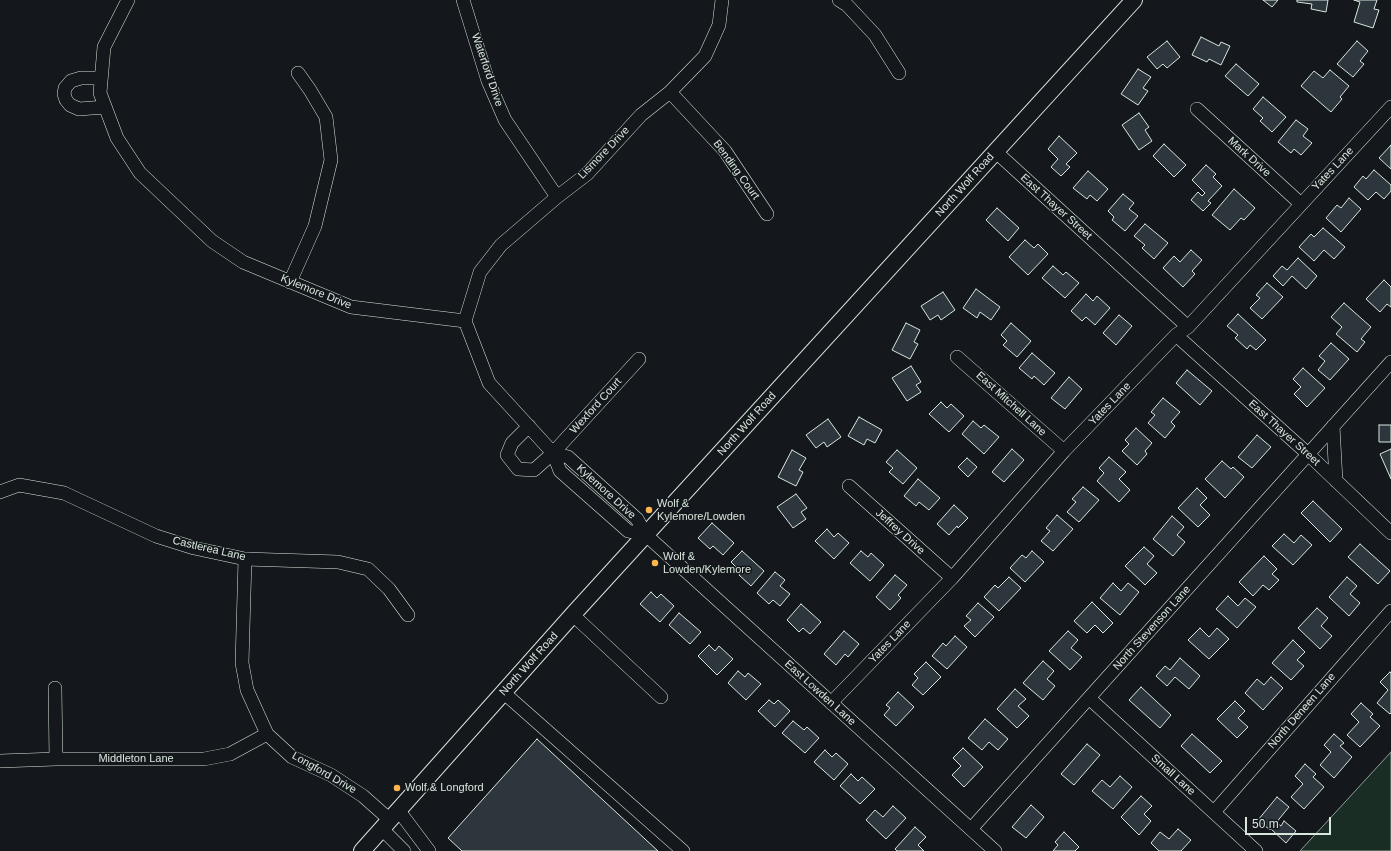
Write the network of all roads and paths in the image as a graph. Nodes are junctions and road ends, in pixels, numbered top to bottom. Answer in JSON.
{"nodes":[{"id":1,"x":128,"y":0,"type":"edge"},
{"id":2,"x":464,"y":0,"type":"edge"},
{"id":3,"x":722,"y":0,"type":"edge"},
{"id":4,"x":839,"y":0,"type":"edge"},
{"id":5,"x":1134,"y":0,"type":"edge"},
{"id":6,"x":298,"y":73,"type":"dead end"},
{"id":7,"x":899,"y":73,"type":"dead end"},
{"id":8,"x":101,"y":78,"type":"junction"},
{"id":9,"x":670,"y":92,"type":"junction"},
{"id":10,"x":105,"y":107,"type":"junction"},
{"id":11,"x":1391,"y":107,"type":"edge"},
{"id":12,"x":1196,"y":110,"type":"dead end"},
{"id":13,"x":996,"y":151,"type":"junction"},
{"id":14,"x":556,"y":197,"type":"junction"},
{"id":15,"x":1301,"y":204,"type":"junction"},
{"id":16,"x":767,"y":214,"type":"dead end"},
{"id":17,"x":290,"y":282,"type":"junction"},
{"id":18,"x":465,"y":321,"type":"junction"},
{"id":19,"x":1188,"y":326,"type":"junction"},
{"id":20,"x":1176,"y":335,"type":"junction"},
{"id":21,"x":957,"y":357,"type":"dead end"},
{"id":22,"x":639,"y":359,"type":"dead end"},
{"id":23,"x":1391,"y":362,"type":"edge"},
{"id":24,"x":529,"y":426,"type":"junction"},
{"id":25,"x":1333,"y":426,"type":"junction"},
{"id":26,"x":1064,"y":451,"type":"junction"},
{"id":27,"x":553,"y":453,"type":"junction"},
{"id":28,"x":1308,"y":454,"type":"junction"},
{"id":29,"x":1336,"y":481,"type":"junction"},
{"id":30,"x":849,"y":486,"type":"dead end"},
{"id":31,"x":0,"y":492,"type":"edge"},
{"id":32,"x":1391,"y":533,"type":"edge"},
{"id":33,"x":646,"y":535,"type":"junction"},
{"id":34,"x":246,"y":558,"type":"junction"},
{"id":35,"x":952,"y":578,"type":"junction"},
{"id":36,"x":1391,"y":611,"type":"edge"},
{"id":37,"x":408,"y":615,"type":"dead end"},
{"id":38,"x":573,"y":615,"type":"junction"},
{"id":39,"x":55,"y":688,"type":"dead end"},
{"id":40,"x":503,"y":692,"type":"junction"},
{"id":41,"x":661,"y":697,"type":"dead end"},
{"id":42,"x":1089,"y":698,"type":"junction"},
{"id":43,"x":831,"y":704,"type":"junction"},
{"id":44,"x":267,"y":734,"type":"junction"},
{"id":45,"x":56,"y":759,"type":"junction"},
{"id":46,"x":0,"y":761,"type":"edge"},
{"id":47,"x":1214,"y":812,"type":"junction"},
{"id":48,"x":390,"y":820,"type":"junction"},
{"id":49,"x":971,"y":829,"type":"junction"},
{"id":50,"x":362,"y":851,"type":"edge"},
{"id":51,"x":404,"y":851,"type":"edge"},
{"id":52,"x":429,"y":851,"type":"edge"},
{"id":53,"x":683,"y":851,"type":"edge"},
{"id":54,"x":995,"y":851,"type":"edge"},
{"id":55,"x":1256,"y":851,"type":"edge"}],
"edges":[{"from":1,"to":8,"type":"street","name":"Kylemore Drive"},
{"from":2,"to":14,"type":"street","name":"Waterford Drive"},
{"from":3,"to":9,"type":"street","name":"Lismore Drive"},
{"from":4,"to":7,"type":"street"},
{"from":5,"to":13,"type":"main road","name":"North Wolf Road"},
{"from":6,"to":17,"type":"street"},
{"from":8,"to":10,"type":"street","name":"Kylemore Drive"},
{"from":8,"to":10,"type":"street"},
{"from":9,"to":14,"type":"street","name":"Lismore Drive"},
{"from":9,"to":16,"type":"street","name":"Bending Court"},
{"from":10,"to":17,"type":"street","name":"Kylemore Drive"},
{"from":11,"to":15,"type":"street","name":"Yates Lane"},
{"from":12,"to":15,"type":"street","name":"Mark Drive"},
{"from":13,"to":19,"type":"street","name":"East Thayer Street"},
{"from":13,"to":33,"type":"main road","name":"North Wolf Road"},
{"from":14,"to":18,"type":"street","name":"Lismore Drive"},
{"from":15,"to":19,"type":"street","name":"Yates Lane"},
{"from":17,"to":18,"type":"street","name":"Kylemore Drive"},
{"from":18,"to":24,"type":"street","name":"Kylemore Drive"},
{"from":19,"to":20,"type":"street","name":"Yates Lane"},
{"from":20,"to":26,"type":"street","name":"Yates Lane"},
{"from":20,"to":28,"type":"street","name":"East Thayer Street"},
{"from":21,"to":26,"type":"street","name":"East Mitchell Lane"},
{"from":22,"to":27,"type":"street","name":"Wexford Court"},
{"from":23,"to":25,"type":"street","name":"North Stevenson Lane"},
{"from":24,"to":27,"type":"street","name":"Kylemore Drive"},
{"from":24,"to":27,"type":"street","name":"Wexford Court"},
{"from":25,"to":28,"type":"street","name":"North Stevenson Lane"},
{"from":25,"to":29,"type":"street"},
{"from":26,"to":35,"type":"street","name":"Yates Lane"},
{"from":27,"to":33,"type":"street","name":"Kylemore Drive"},
{"from":28,"to":29,"type":"street","name":"East Thayer Street"},
{"from":28,"to":42,"type":"street","name":"North Stevenson Lane"},
{"from":29,"to":32,"type":"street","name":"East Thayer Street"},
{"from":30,"to":35,"type":"street","name":"Jeffrey Drive"},
{"from":31,"to":34,"type":"street","name":"Castlerea Lane"},
{"from":33,"to":38,"type":"main road","name":"North Wolf Road"},
{"from":33,"to":43,"type":"street","name":"East Lowden Lane"},
{"from":34,"to":37,"type":"street","name":"Castlerea Lane"},
{"from":34,"to":44,"type":"street","name":"Longford Drive"},
{"from":35,"to":43,"type":"street","name":"Yates Lane"},
{"from":36,"to":47,"type":"street","name":"North Deneen Lane"},
{"from":38,"to":40,"type":"main road","name":"North Wolf Road"},
{"from":38,"to":41,"type":"street"},
{"from":39,"to":45,"type":"street"},
{"from":40,"to":48,"type":"main road","name":"North Wolf Road"},
{"from":40,"to":53,"type":"street"},
{"from":42,"to":47,"type":"street","name":"Small Lane"},
{"from":42,"to":49,"type":"street","name":"North Stevenson Lane"},
{"from":43,"to":49,"type":"street","name":"East Lowden Lane"},
{"from":44,"to":45,"type":"street","name":"Middleton Lane"},
{"from":44,"to":48,"type":"street","name":"Longford Drive"},
{"from":45,"to":46,"type":"street","name":"Middleton Lane"},
{"from":47,"to":55,"type":"street","name":"Small Lane"},
{"from":48,"to":50,"type":"main road","name":"North Wolf Road"},
{"from":48,"to":51,"type":"street"},
{"from":48,"to":52,"type":"street"},
{"from":49,"to":54,"type":"street","name":"East Lowden Lane"}]}
